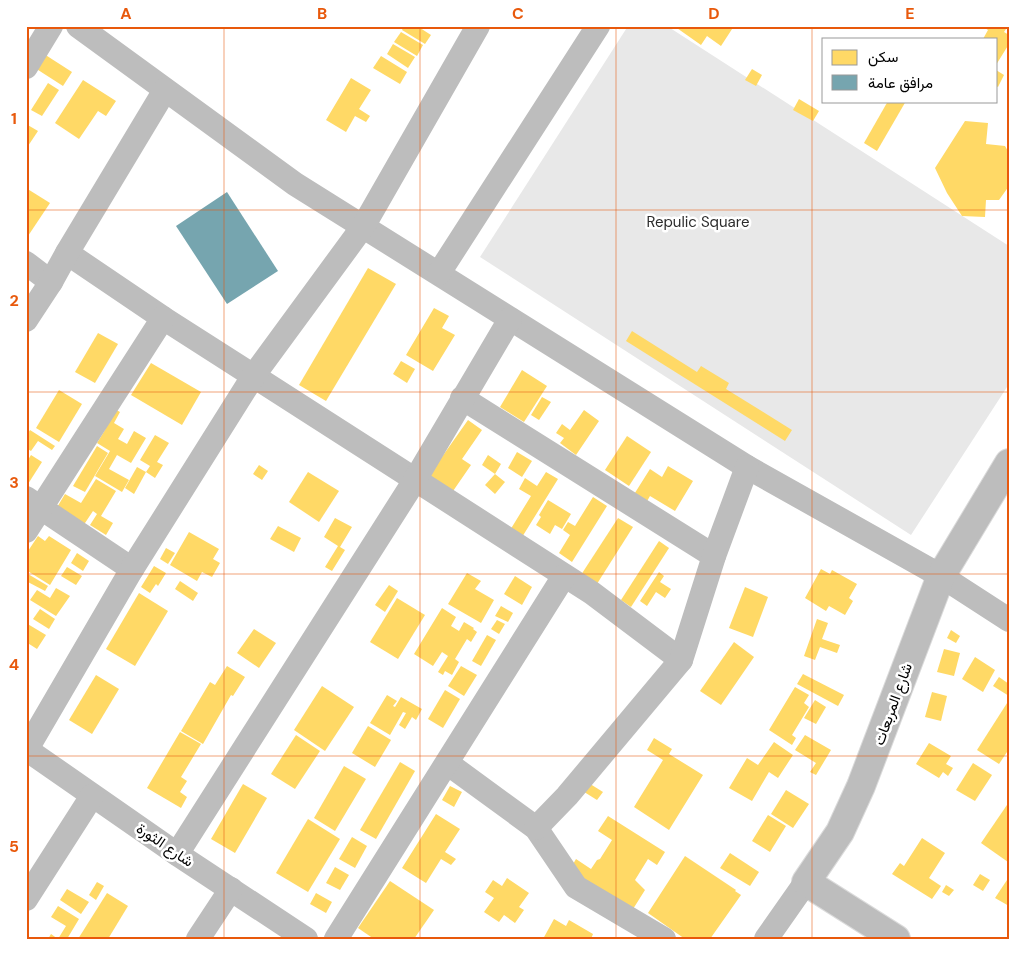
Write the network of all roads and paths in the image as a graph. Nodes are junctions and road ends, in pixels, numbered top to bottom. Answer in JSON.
{"nodes":[{"id":1,"x":51,"y":26,"type":"edge"},
{"id":2,"x":78,"y":26,"type":"edge"},
{"id":3,"x":478,"y":26,"type":"edge"},
{"id":4,"x":598,"y":26,"type":"edge"},
{"id":5,"x":26,"y":67,"type":"edge"},
{"id":6,"x":165,"y":90,"type":"junction"},
{"id":7,"x":364,"y":225,"type":"junction"},
{"id":8,"x":66,"y":253,"type":"junction"},
{"id":9,"x":26,"y":264,"type":"edge"},
{"id":10,"x":439,"y":273,"type":"junction"},
{"id":11,"x":51,"y":282,"type":"junction"},
{"id":12,"x":163,"y":318,"type":"junction"},
{"id":13,"x":510,"y":319,"type":"junction"},
{"id":14,"x":26,"y":320,"type":"edge"},
{"id":15,"x":254,"y":375,"type":"junction"},
{"id":16,"x":462,"y":398,"type":"junction"},
{"id":17,"x":1009,"y":463,"type":"edge"},
{"id":18,"x":747,"y":467,"type":"junction"},
{"id":19,"x":414,"y":480,"type":"junction"},
{"id":20,"x":33,"y":503,"type":"edge"},
{"id":21,"x":26,"y":531,"type":"edge"},
{"id":22,"x":714,"y":556,"type":"junction"},
{"id":23,"x":132,"y":568,"type":"junction"},
{"id":24,"x":564,"y":576,"type":"junction"},
{"id":25,"x":941,"y":576,"type":"junction"},
{"id":26,"x":1009,"y":620,"type":"edge"},
{"id":27,"x":681,"y":660,"type":"junction"},
{"id":28,"x":26,"y":749,"type":"edge"},
{"id":29,"x":448,"y":764,"type":"junction"},
{"id":30,"x":92,"y":796,"type":"junction"},
{"id":31,"x":536,"y":828,"type":"junction"},
{"id":32,"x":177,"y":854,"type":"junction"},
{"id":33,"x":806,"y":882,"type":"junction"},
{"id":34,"x":231,"y":889,"type":"junction"},
{"id":35,"x":26,"y":899,"type":"edge"},
{"id":36,"x":198,"y":939,"type":"edge"},
{"id":37,"x":306,"y":939,"type":"edge"},
{"id":38,"x":336,"y":939,"type":"edge"},
{"id":39,"x":664,"y":939,"type":"edge"},
{"id":40,"x":766,"y":939,"type":"edge"},
{"id":41,"x":896,"y":939,"type":"edge"}],
"edges":[{"from":1,"to":5,"type":"street"},
{"from":2,"to":6,"type":"street"},
{"from":3,"to":7,"type":"street"},
{"from":4,"to":10,"type":"street"},
{"from":6,"to":7,"type":"street"},
{"from":6,"to":8,"type":"street"},
{"from":7,"to":10,"type":"street"},
{"from":7,"to":15,"type":"street"},
{"from":8,"to":11,"type":"street"},
{"from":8,"to":12,"type":"street"},
{"from":9,"to":11,"type":"street"},
{"from":10,"to":13,"type":"street"},
{"from":11,"to":14,"type":"street"},
{"from":12,"to":15,"type":"street"},
{"from":12,"to":20,"type":"street"},
{"from":13,"to":16,"type":"street"},
{"from":13,"to":18,"type":"street"},
{"from":15,"to":19,"type":"street"},
{"from":15,"to":23,"type":"street"},
{"from":16,"to":19,"type":"street"},
{"from":16,"to":22,"type":"street"},
{"from":17,"to":25,"type":"main road","name":"شارع المربعات"},
{"from":18,"to":22,"type":"street"},
{"from":18,"to":25,"type":"street"},
{"from":19,"to":24,"type":"street"},
{"from":19,"to":32,"type":"street"},
{"from":20,"to":21,"type":"street"},
{"from":20,"to":23,"type":"street"},
{"from":22,"to":27,"type":"street"},
{"from":23,"to":28,"type":"street"},
{"from":24,"to":27,"type":"street"},
{"from":24,"to":29,"type":"street"},
{"from":25,"to":26,"type":"street"},
{"from":25,"to":33,"type":"main road","name":"شارع المربعات"},
{"from":27,"to":31,"type":"street"},
{"from":28,"to":30,"type":"street","name":"شارع الثورة"},
{"from":29,"to":31,"type":"street"},
{"from":29,"to":38,"type":"street"},
{"from":30,"to":32,"type":"street","name":"شارع الثورة"},
{"from":30,"to":35,"type":"street"},
{"from":31,"to":39,"type":"street"},
{"from":32,"to":34,"type":"street","name":"شارع الثورة"},
{"from":33,"to":40,"type":"street","name":"شارع المربعات"},
{"from":33,"to":41,"type":"main road"},
{"from":34,"to":36,"type":"street"},
{"from":34,"to":37,"type":"street","name":"شارع الثورة"}]}
